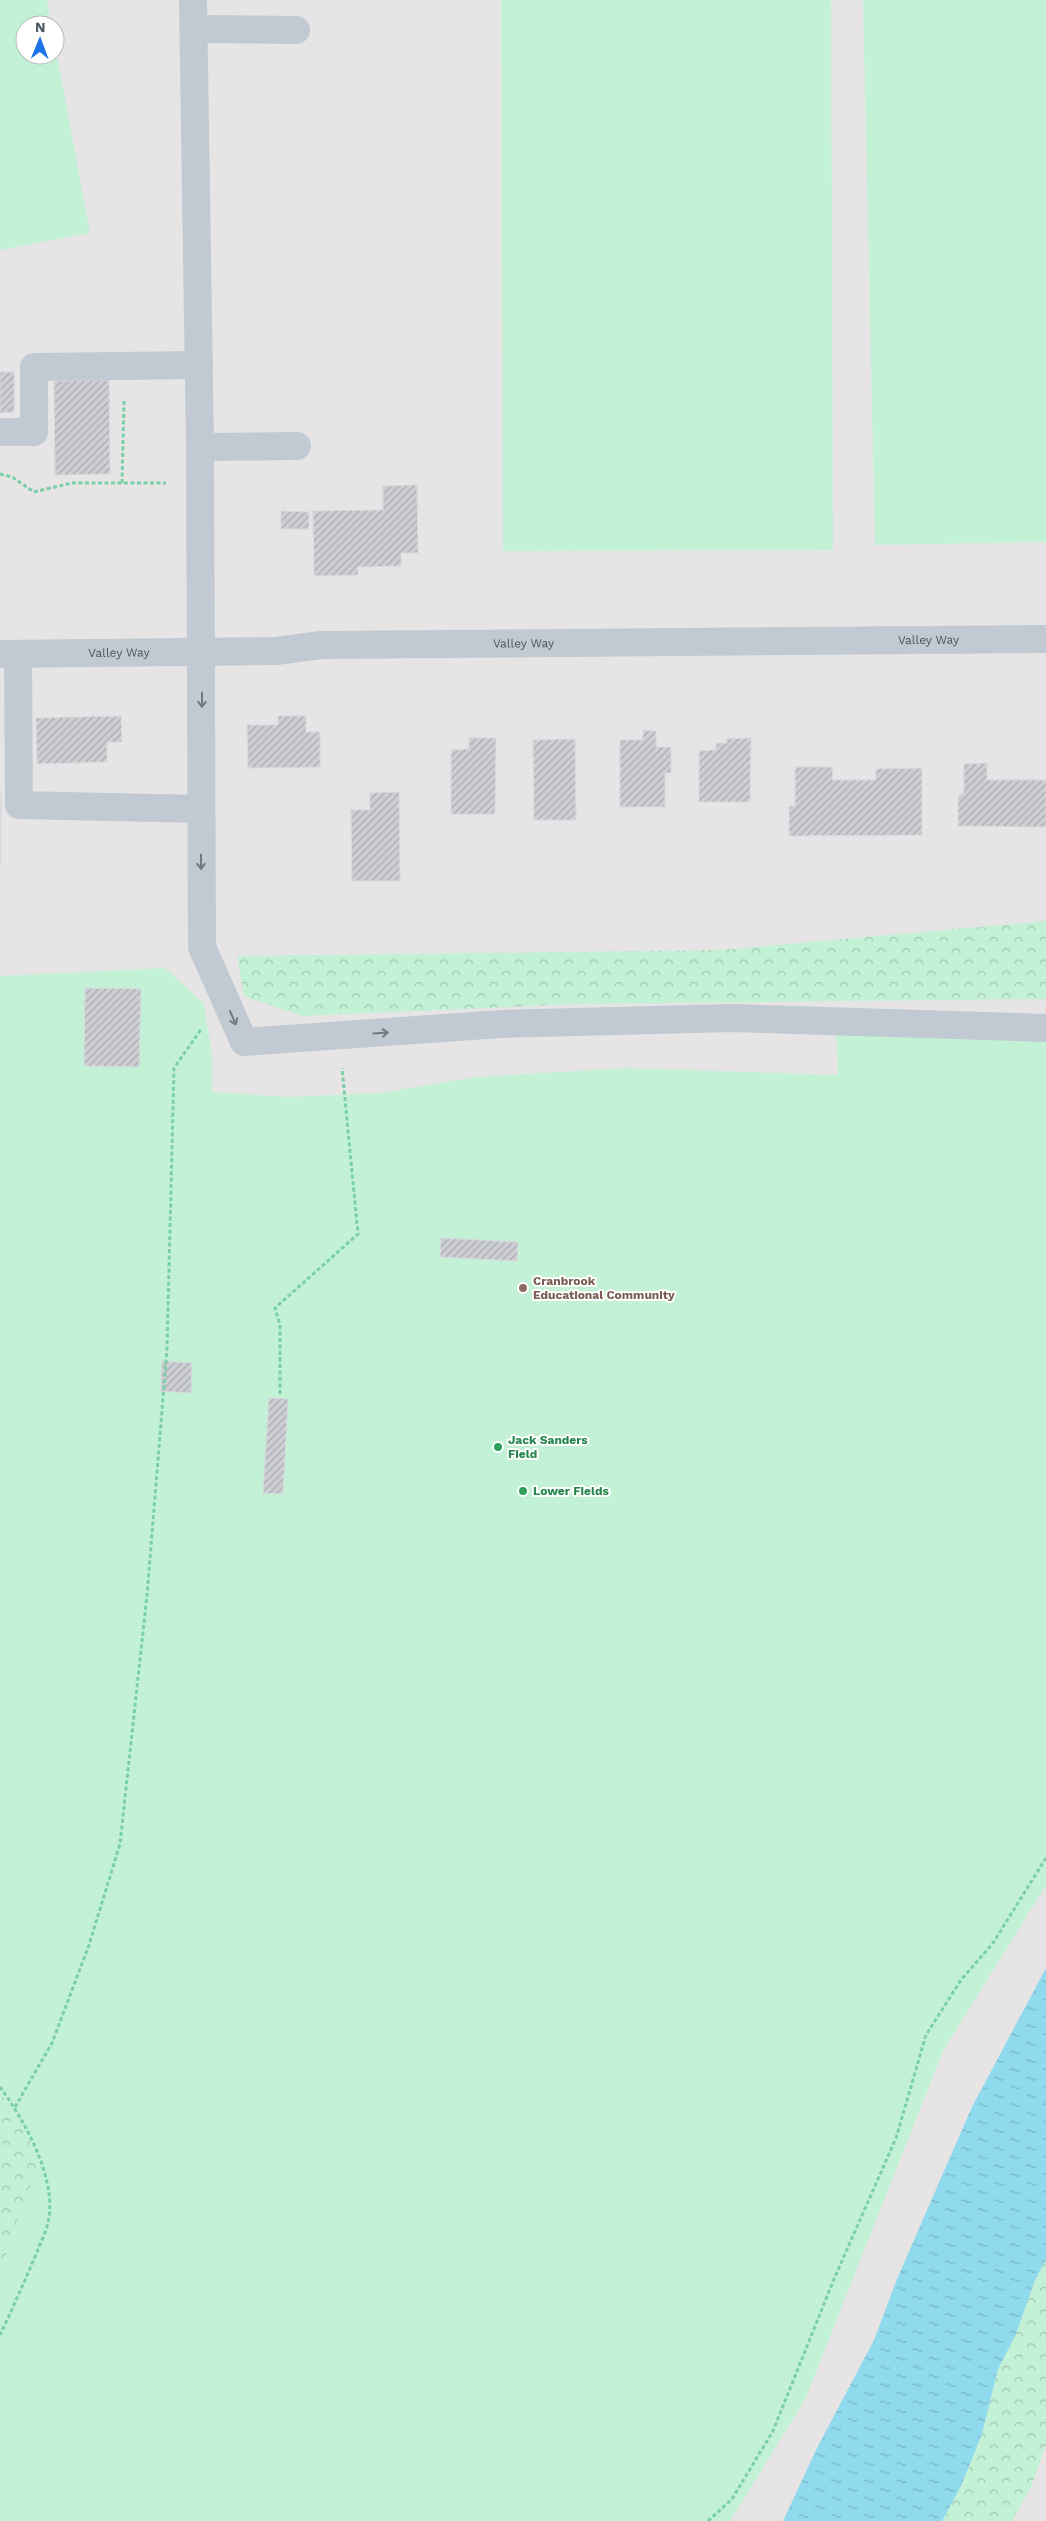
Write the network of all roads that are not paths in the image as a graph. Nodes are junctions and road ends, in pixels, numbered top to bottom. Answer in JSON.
{"nodes":[{"id":1,"x":193,"y":0,"type":"edge"},
{"id":2,"x":194,"y":29,"type":"junction"},
{"id":3,"x":296,"y":30,"type":"dead end"},
{"id":4,"x":199,"y":365,"type":"junction"},
{"id":5,"x":3,"y":432,"type":"dead end"},
{"id":6,"x":297,"y":446,"type":"dead end"},
{"id":7,"x":200,"y":447,"type":"junction"},
{"id":8,"x":1046,"y":639,"type":"edge"},
{"id":9,"x":202,"y":651,"type":"junction"},
{"id":10,"x":9,"y":654,"type":"edge"},
{"id":11,"x":201,"y":809,"type":"junction"},
{"id":12,"x":1046,"y":1028,"type":"edge"}],
"edges":[{"from":1,"to":2,"type":"street"},
{"from":2,"to":3,"type":"street"},
{"from":2,"to":4,"type":"street"},
{"from":4,"to":5,"type":"street"},
{"from":4,"to":7,"type":"street"},
{"from":6,"to":7,"type":"street"},
{"from":7,"to":9,"type":"street"},
{"from":8,"to":9,"type":"street","name":"Valley Way"},
{"from":9,"to":10,"type":"street","name":"Valley Way"},
{"from":9,"to":11,"type":"street","one_way":true},
{"from":10,"to":11,"type":"street"},
{"from":11,"to":12,"type":"street","one_way":true}]}
